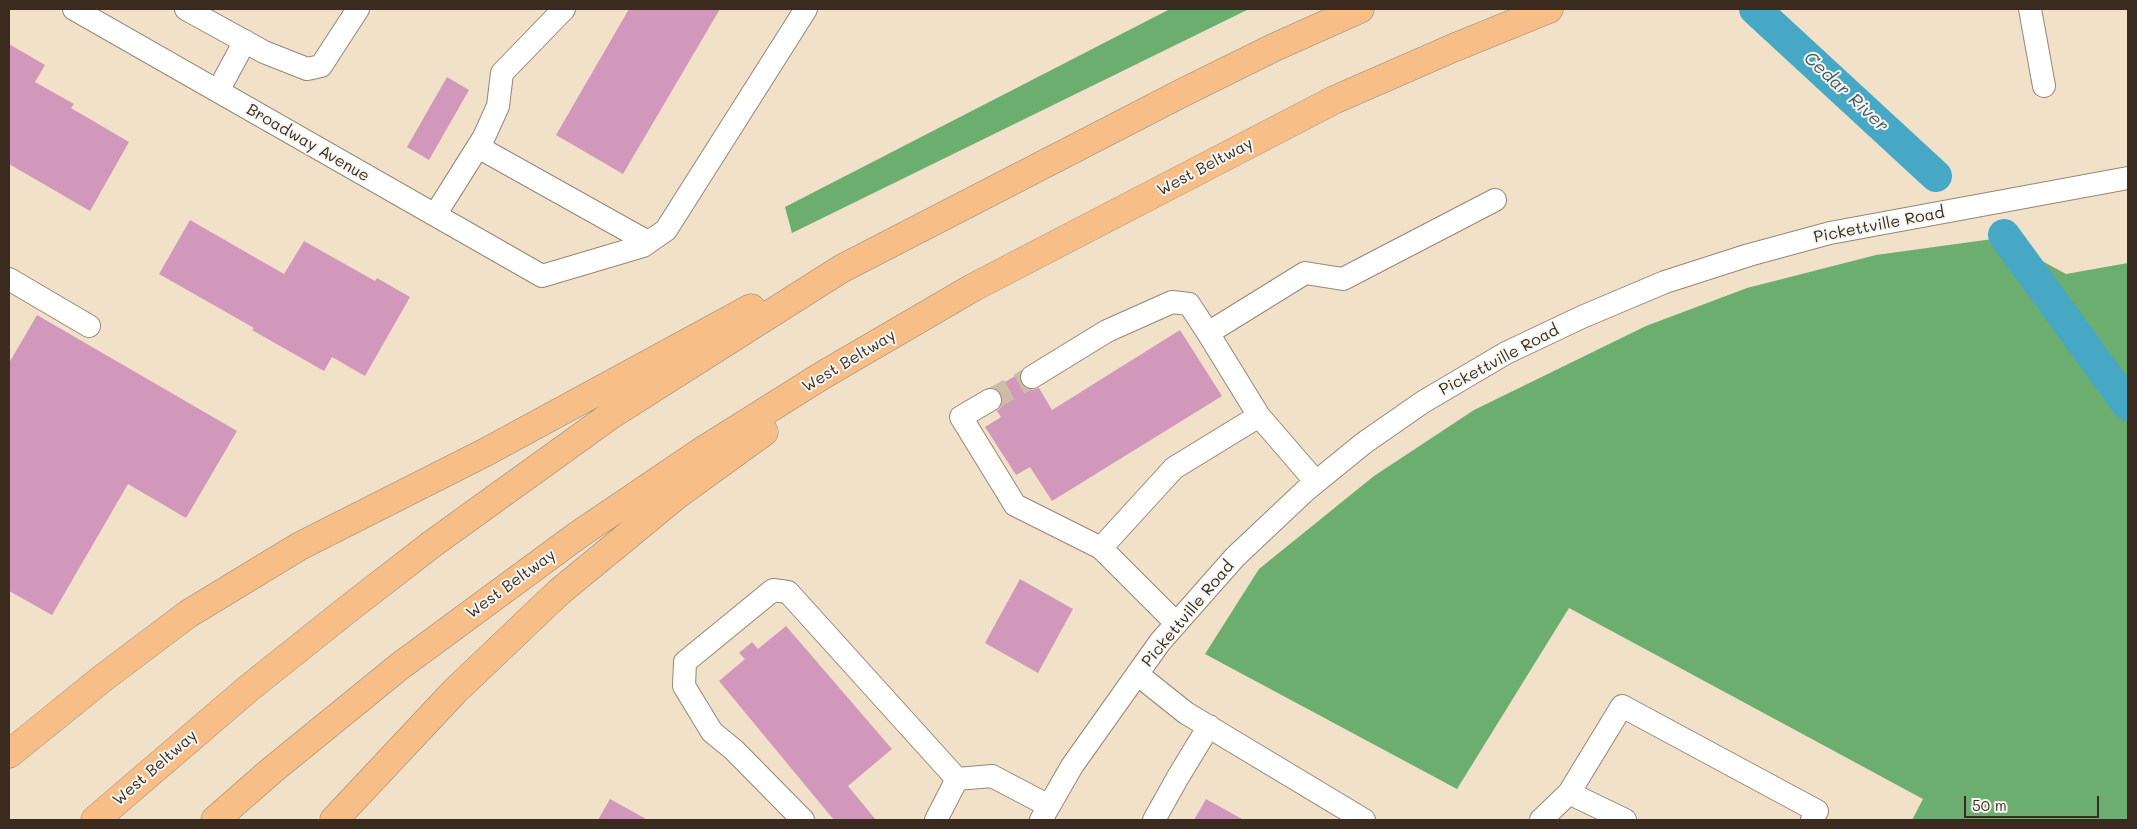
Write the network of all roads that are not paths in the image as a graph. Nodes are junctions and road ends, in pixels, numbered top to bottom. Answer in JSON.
{"nodes":[{"id":1,"x":186,"y":9,"type":"edge"},
{"id":2,"x":358,"y":9,"type":"edge"},
{"id":3,"x":564,"y":9,"type":"edge"},
{"id":4,"x":806,"y":9,"type":"edge"},
{"id":5,"x":1360,"y":9,"type":"edge"},
{"id":6,"x":1549,"y":9,"type":"edge"},
{"id":7,"x":2030,"y":9,"type":"edge"},
{"id":8,"x":85,"y":11,"type":"edge"},
{"id":9,"x":244,"y":41,"type":"junction"},
{"id":10,"x":2044,"y":86,"type":"dead end"},
{"id":11,"x":218,"y":91,"type":"junction"},
{"id":12,"x":478,"y":147,"type":"junction"},
{"id":13,"x":2128,"y":178,"type":"edge"},
{"id":14,"x":1495,"y":200,"type":"dead end"},
{"id":15,"x":435,"y":215,"type":"junction"},
{"id":16,"x":648,"y":242,"type":"junction"},
{"id":17,"x":841,"y":269,"type":"junction"},
{"id":18,"x":9,"y":279,"type":"edge"},
{"id":19,"x":974,"y":287,"type":"junction"},
{"id":20,"x":88,"y":326,"type":"dead end"},
{"id":21,"x":1208,"y":333,"type":"junction"},
{"id":22,"x":1032,"y":377,"type":"tunnel mouth"},
{"id":23,"x":990,"y":400,"type":"tunnel mouth"},
{"id":24,"x":1259,"y":416,"type":"junction"},
{"id":25,"x":1316,"y":482,"type":"junction"},
{"id":26,"x":1102,"y":548,"type":"junction"},
{"id":27,"x":1176,"y":623,"type":"junction"},
{"id":28,"x":1137,"y":674,"type":"junction"},
{"id":29,"x":1209,"y":726,"type":"junction"},
{"id":30,"x":9,"y":754,"type":"edge"},
{"id":31,"x":958,"y":778,"type":"junction"},
{"id":32,"x":1569,"y":793,"type":"junction"},
{"id":33,"x":1045,"y":813,"type":"edge"},
{"id":34,"x":95,"y":820,"type":"edge"},
{"id":35,"x":215,"y":820,"type":"edge"},
{"id":36,"x":334,"y":820,"type":"edge"},
{"id":37,"x":803,"y":820,"type":"edge"},
{"id":38,"x":936,"y":820,"type":"edge"},
{"id":39,"x":1154,"y":820,"type":"edge"},
{"id":40,"x":1364,"y":820,"type":"edge"},
{"id":41,"x":1541,"y":820,"type":"edge"},
{"id":42,"x":1625,"y":820,"type":"edge"},
{"id":43,"x":1812,"y":820,"type":"edge"}],
"edges":[{"from":1,"to":9,"type":"street"},
{"from":2,"to":9,"type":"street"},
{"from":3,"to":12,"type":"street"},
{"from":4,"to":16,"type":"street"},
{"from":5,"to":17,"type":"highway","name":"West Beltway"},
{"from":6,"to":19,"type":"highway","name":"West Beltway"},
{"from":7,"to":10,"type":"street"},
{"from":8,"to":11,"type":"street","name":"Broadway Avenue"},
{"from":9,"to":11,"type":"street"},
{"from":11,"to":15,"type":"street","name":"Broadway Avenue"},
{"from":12,"to":15,"type":"street"},
{"from":12,"to":16,"type":"street"},
{"from":13,"to":25,"type":"street","name":"Pickettville Road"},
{"from":14,"to":21,"type":"street"},
{"from":15,"to":16,"type":"street","name":"Broadway Avenue"},
{"from":17,"to":30,"type":"highway"},
{"from":17,"to":34,"type":"highway","name":"West Beltway"},
{"from":18,"to":20,"type":"street"},
{"from":19,"to":35,"type":"highway","name":"West Beltway"},
{"from":19,"to":36,"type":"highway"},
{"from":21,"to":22,"type":"street"},
{"from":21,"to":24,"type":"street"},
{"from":23,"to":26,"type":"street"},
{"from":24,"to":25,"type":"street"},
{"from":24,"to":26,"type":"street"},
{"from":25,"to":27,"type":"street","name":"Pickettville Road"},
{"from":26,"to":27,"type":"street"},
{"from":27,"to":28,"type":"street","name":"Pickettville Road"},
{"from":28,"to":29,"type":"street"},
{"from":28,"to":33,"type":"street","name":"Pickettville Road"},
{"from":29,"to":39,"type":"street"},
{"from":29,"to":40,"type":"street"},
{"from":31,"to":33,"type":"street"},
{"from":31,"to":37,"type":"street"},
{"from":31,"to":38,"type":"street"},
{"from":32,"to":41,"type":"street"},
{"from":32,"to":42,"type":"street"},
{"from":32,"to":43,"type":"street"}]}
